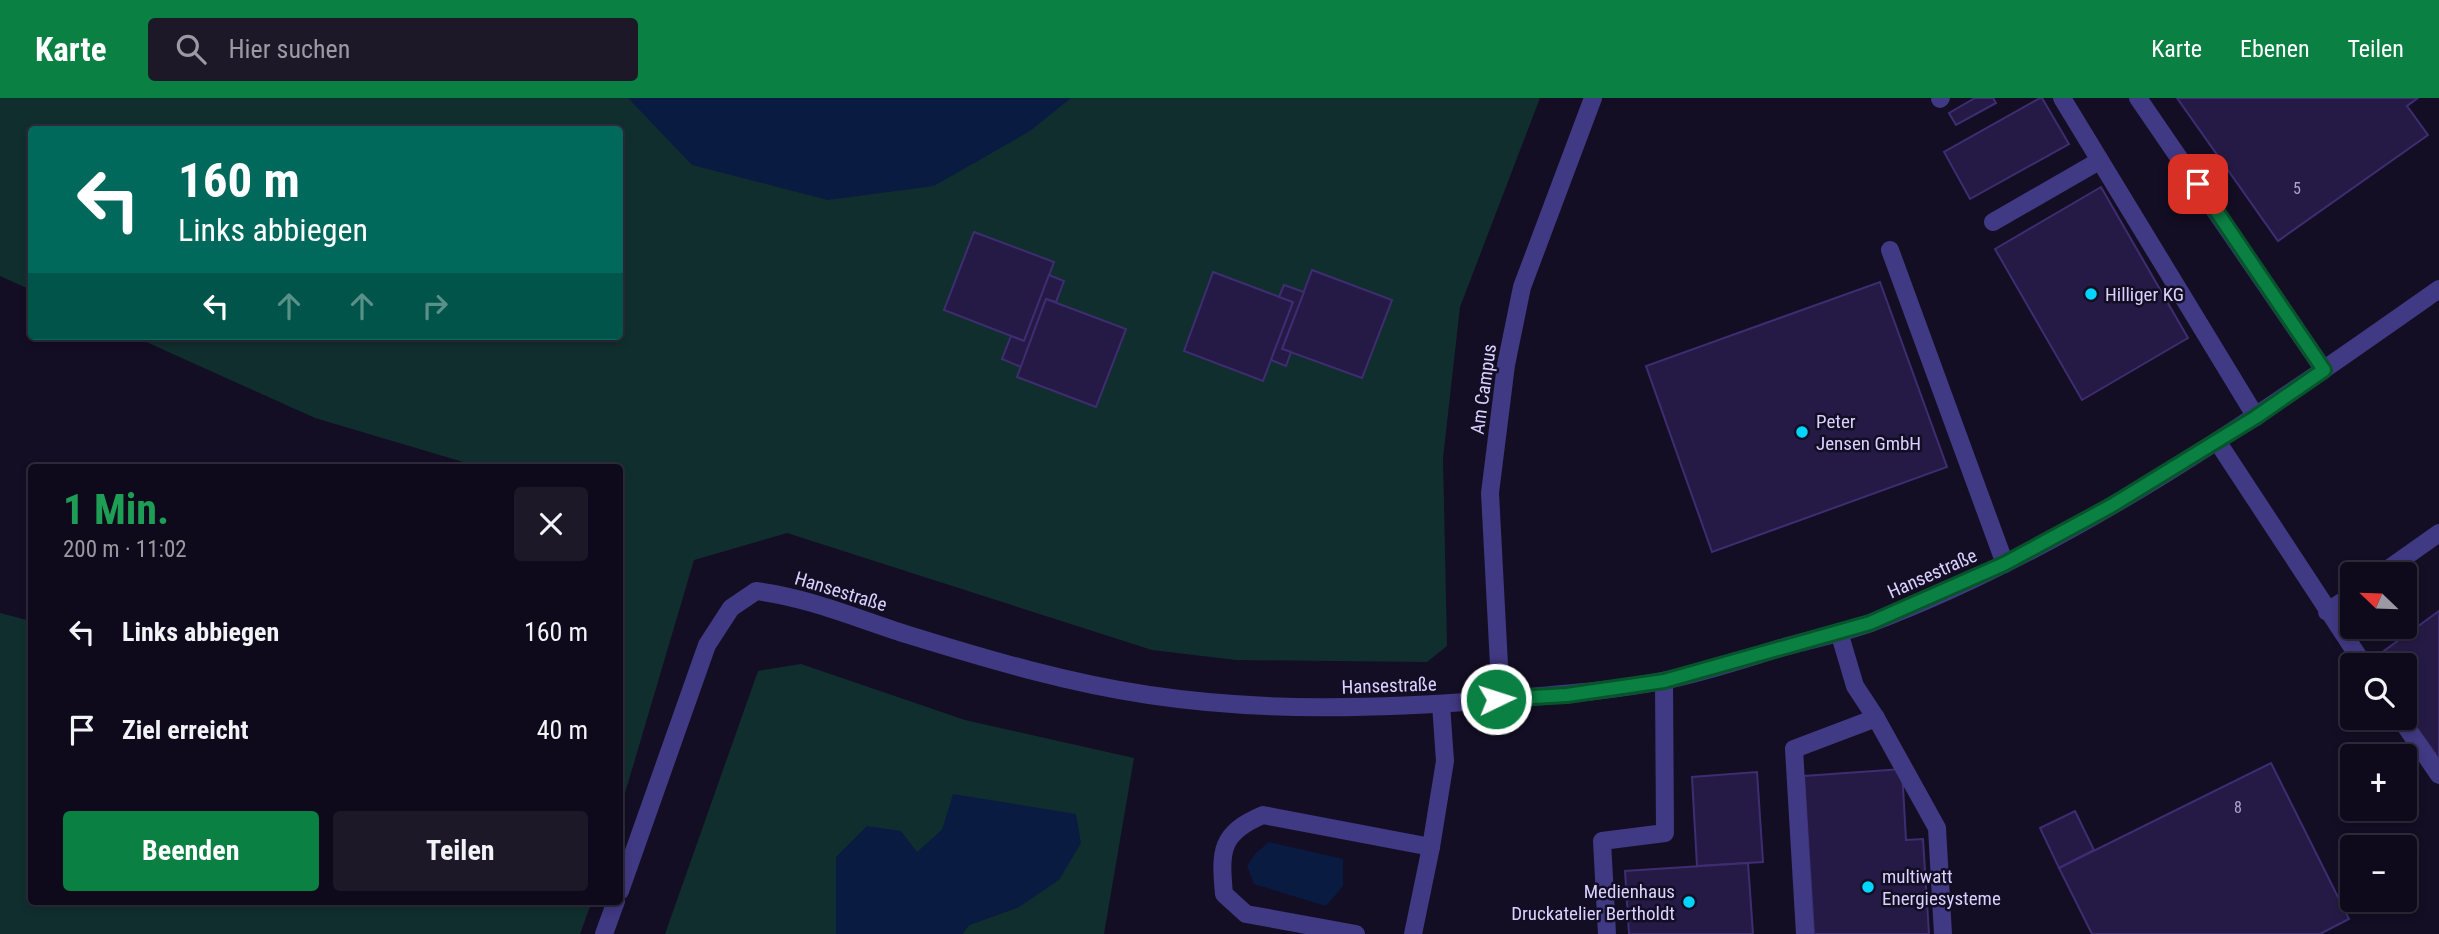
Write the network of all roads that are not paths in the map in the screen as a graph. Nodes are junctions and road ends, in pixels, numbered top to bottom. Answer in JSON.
{"nodes":[{"id":1,"x":1593,"y":98,"type":"edge"},
{"id":2,"x":2062,"y":98,"type":"edge"},
{"id":3,"x":2138,"y":98,"type":"edge"},
{"id":4,"x":2099,"y":161,"type":"junction"},
{"id":5,"x":1993,"y":222,"type":"dead end"},
{"id":6,"x":1890,"y":250,"type":"dead end"},
{"id":7,"x":2439,"y":289,"type":"edge"},
{"id":8,"x":2324,"y":370,"type":"junction"},
{"id":9,"x":2256,"y":417,"type":"junction"},
{"id":10,"x":2217,"y":441,"type":"junction"},
{"id":11,"x":2439,"y":533,"type":"edge"},
{"id":12,"x":2398,"y":562,"type":"edge"},
{"id":13,"x":2004,"y":564,"type":"junction"},
{"id":14,"x":2340,"y":603,"type":"edge"},
{"id":15,"x":2327,"y":612,"type":"junction"},
{"id":16,"x":1839,"y":632,"type":"junction"},
{"id":17,"x":2356,"y":653,"type":"edge"},
{"id":18,"x":1664,"y":681,"type":"junction"},
{"id":19,"x":1496,"y":699,"type":"junction"},
{"id":20,"x":1441,"y":704,"type":"junction"},
{"id":21,"x":1876,"y":718,"type":"junction"},
{"id":22,"x":2408,"y":730,"type":"edge"},
{"id":23,"x":2439,"y":775,"type":"edge"},
{"id":24,"x":1431,"y":847,"type":"junction"},
{"id":25,"x":623,"y":883,"type":"edge"},
{"id":26,"x":615,"y":905,"type":"edge"},
{"id":27,"x":604,"y":934,"type":"edge"},
{"id":28,"x":1356,"y":934,"type":"edge"},
{"id":29,"x":1413,"y":934,"type":"edge"},
{"id":30,"x":1607,"y":934,"type":"edge"},
{"id":31,"x":1805,"y":934,"type":"edge"},
{"id":32,"x":1943,"y":934,"type":"edge"}],
"edges":[{"from":1,"to":19,"type":"street","name":"Am Campus"},
{"from":2,"to":4,"type":"street"},
{"from":3,"to":8,"type":"street"},
{"from":4,"to":5,"type":"street"},
{"from":4,"to":9,"type":"street"},
{"from":6,"to":13,"type":"street"},
{"from":7,"to":8,"type":"street","name":"Hansestraße"},
{"from":8,"to":9,"type":"street","name":"Hansestraße"},
{"from":9,"to":10,"type":"street","name":"Hansestraße"},
{"from":10,"to":13,"type":"street","name":"Hansestraße"},
{"from":10,"to":15,"type":"street"},
{"from":11,"to":12,"type":"street"},
{"from":13,"to":16,"type":"street","name":"Hansestraße"},
{"from":14,"to":15,"type":"street"},
{"from":15,"to":17,"type":"street"},
{"from":16,"to":18,"type":"street","name":"Hansestraße"},
{"from":16,"to":21,"type":"street"},
{"from":18,"to":19,"type":"street","name":"Hansestraße"},
{"from":18,"to":30,"type":"street"},
{"from":19,"to":20,"type":"street","name":"Hansestraße"},
{"from":20,"to":24,"type":"street"},
{"from":20,"to":25,"type":"street","name":"Hansestraße"},
{"from":21,"to":31,"type":"street"},
{"from":21,"to":32,"type":"street"},
{"from":22,"to":23,"type":"street"},
{"from":24,"to":28,"type":"street"},
{"from":24,"to":29,"type":"street"},
{"from":26,"to":27,"type":"street"}]}
